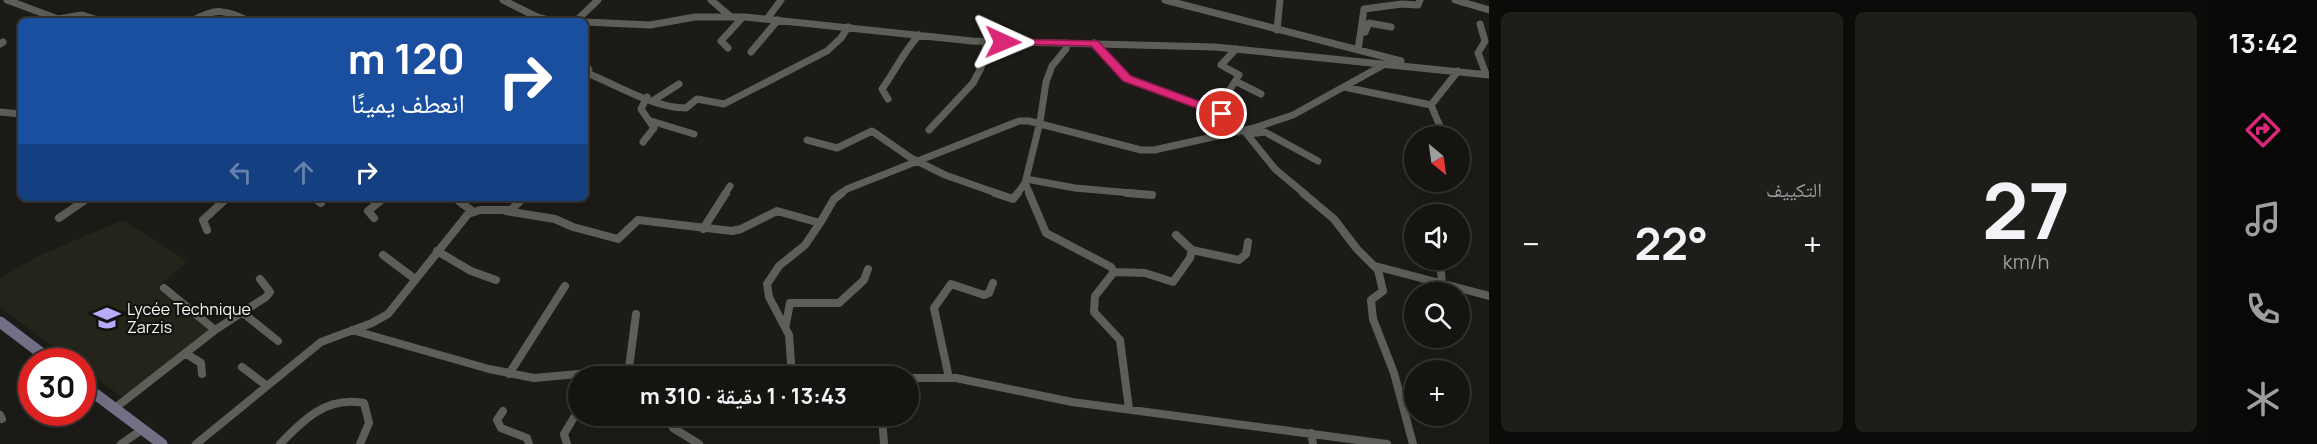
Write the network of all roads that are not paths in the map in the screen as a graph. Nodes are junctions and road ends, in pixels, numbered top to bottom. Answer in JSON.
{"nodes":[{"id":1,"x":7,"y":0,"type":"edge"},
{"id":2,"x":503,"y":0,"type":"edge"},
{"id":3,"x":598,"y":0,"type":"edge"},
{"id":4,"x":711,"y":0,"type":"edge"},
{"id":5,"x":781,"y":0,"type":"edge"},
{"id":6,"x":1165,"y":0,"type":"edge"},
{"id":7,"x":1280,"y":0,"type":"edge"},
{"id":8,"x":1420,"y":0,"type":"edge"},
{"id":9,"x":1455,"y":0,"type":"edge"},
{"id":10,"x":1489,"y":10,"type":"edge"},
{"id":11,"x":731,"y":17,"type":"junction"},
{"id":12,"x":743,"y":17,"type":"junction"},
{"id":13,"x":55,"y":18,"type":"edge"},
{"id":14,"x":64,"y":18,"type":"edge"},
{"id":15,"x":92,"y":18,"type":"edge"},
{"id":16,"x":197,"y":18,"type":"edge"},
{"id":17,"x":241,"y":18,"type":"edge"},
{"id":18,"x":541,"y":18,"type":"edge"},
{"id":19,"x":579,"y":18,"type":"edge"},
{"id":20,"x":767,"y":19,"type":"junction"},
{"id":21,"x":778,"y":20,"type":"junction"},
{"id":22,"x":588,"y":22,"type":"edge"},
{"id":23,"x":1480,"y":24,"type":"dead end"},
{"id":24,"x":848,"y":27,"type":"junction"},
{"id":25,"x":1391,"y":27,"type":"dead end"},
{"id":26,"x":1277,"y":30,"type":"junction"},
{"id":27,"x":919,"y":35,"type":"junction"},
{"id":28,"x":987,"y":41,"type":"junction"},
{"id":29,"x":1067,"y":43,"type":"junction"},
{"id":30,"x":1094,"y":43,"type":"junction"},
{"id":31,"x":728,"y":48,"type":"dead end"},
{"id":32,"x":1236,"y":49,"type":"junction"},
{"id":33,"x":1361,"y":51,"type":"junction"},
{"id":34,"x":751,"y":52,"type":"dead end"},
{"id":35,"x":1378,"y":56,"type":"junction"},
{"id":36,"x":1368,"y":62,"type":"junction"},
{"id":37,"x":1386,"y":64,"type":"junction"},
{"id":38,"x":1432,"y":69,"type":"junction"},
{"id":39,"x":1458,"y":71,"type":"junction"},
{"id":40,"x":588,"y":75,"type":"edge"},
{"id":41,"x":1488,"y":75,"type":"edge"},
{"id":42,"x":1237,"y":82,"type":"junction"},
{"id":43,"x":679,"y":84,"type":"dead end"},
{"id":44,"x":1344,"y":87,"type":"junction"},
{"id":45,"x":1261,"y":94,"type":"dead end"},
{"id":46,"x":1226,"y":96,"type":"dead end"},
{"id":47,"x":650,"y":99,"type":"junction"},
{"id":48,"x":888,"y":99,"type":"dead end"},
{"id":49,"x":1431,"y":105,"type":"junction"},
{"id":50,"x":0,"y":112,"type":"edge"},
{"id":51,"x":18,"y":114,"type":"edge"},
{"id":52,"x":651,"y":121,"type":"junction"},
{"id":53,"x":1440,"y":126,"type":"edge"},
{"id":54,"x":929,"y":130,"type":"dead end"},
{"id":55,"x":694,"y":134,"type":"dead end"},
{"id":56,"x":1247,"y":134,"type":"junction"},
{"id":57,"x":807,"y":140,"type":"dead end"},
{"id":58,"x":643,"y":142,"type":"dead end"},
{"id":59,"x":1318,"y":161,"type":"dead end"},
{"id":60,"x":1025,"y":181,"type":"junction"},
{"id":61,"x":730,"y":186,"type":"dead end"},
{"id":62,"x":1152,"y":195,"type":"dead end"},
{"id":63,"x":84,"y":201,"type":"edge"},
{"id":64,"x":224,"y":201,"type":"edge"},
{"id":65,"x":380,"y":201,"type":"edge"},
{"id":66,"x":461,"y":201,"type":"edge"},
{"id":67,"x":520,"y":201,"type":"edge"},
{"id":68,"x":472,"y":211,"type":"junction"},
{"id":69,"x":506,"y":211,"type":"junction"},
{"id":70,"x":59,"y":218,"type":"dead end"},
{"id":71,"x":374,"y":218,"type":"dead end"},
{"id":72,"x":816,"y":222,"type":"junction"},
{"id":73,"x":703,"y":229,"type":"junction"},
{"id":74,"x":207,"y":230,"type":"dead end"},
{"id":75,"x":1176,"y":235,"type":"dead end"},
{"id":76,"x":1248,"y":242,"type":"dead end"},
{"id":77,"x":437,"y":250,"type":"junction"},
{"id":78,"x":1191,"y":250,"type":"junction"},
{"id":79,"x":383,"y":255,"type":"dead end"},
{"id":80,"x":1375,"y":266,"type":"junction"},
{"id":81,"x":868,"y":269,"type":"dead end"},
{"id":82,"x":1114,"y":272,"type":"junction"},
{"id":83,"x":260,"y":279,"type":"dead end"},
{"id":84,"x":415,"y":279,"type":"junction"},
{"id":85,"x":496,"y":280,"type":"dead end"},
{"id":86,"x":1435,"y":282,"type":"edge"},
{"id":87,"x":993,"y":283,"type":"dead end"},
{"id":88,"x":565,"y":286,"type":"dead end"},
{"id":89,"x":164,"y":288,"type":"dead end"},
{"id":90,"x":1470,"y":291,"type":"edge"},
{"id":91,"x":1489,"y":296,"type":"edge"},
{"id":92,"x":243,"y":313,"type":"junction"},
{"id":93,"x":636,"y":314,"type":"dead end"},
{"id":94,"x":1,"y":325,"type":"edge"},
{"id":95,"x":786,"y":326,"type":"junction"},
{"id":96,"x":215,"y":330,"type":"junction"},
{"id":97,"x":352,"y":330,"type":"junction"},
{"id":98,"x":278,"y":341,"type":"dead end"},
{"id":99,"x":33,"y":348,"type":"edge"},
{"id":100,"x":185,"y":353,"type":"junction"},
{"id":101,"x":630,"y":366,"type":"edge"},
{"id":102,"x":792,"y":366,"type":"edge"},
{"id":103,"x":242,"y":367,"type":"dead end"},
{"id":104,"x":202,"y":374,"type":"dead end"},
{"id":105,"x":509,"y":374,"type":"junction"},
{"id":106,"x":568,"y":376,"type":"edge"},
{"id":107,"x":919,"y":378,"type":"edge"},
{"id":108,"x":949,"y":378,"type":"junction"},
{"id":109,"x":267,"y":386,"type":"junction"},
{"id":110,"x":96,"y":394,"type":"edge"},
{"id":111,"x":115,"y":408,"type":"junction"},
{"id":112,"x":1129,"y":409,"type":"junction"},
{"id":113,"x":503,"y":411,"type":"dead end"},
{"id":114,"x":569,"y":426,"type":"edge"},
{"id":115,"x":883,"y":426,"type":"edge"},
{"id":116,"x":673,"y":428,"type":"dead end"},
{"id":117,"x":1311,"y":433,"type":"junction"},
{"id":118,"x":151,"y":439,"type":"edge"},
{"id":119,"x":1364,"y":442,"type":"edge"},
{"id":120,"x":121,"y":444,"type":"edge"},
{"id":121,"x":196,"y":444,"type":"edge"},
{"id":122,"x":280,"y":444,"type":"edge"},
{"id":123,"x":360,"y":444,"type":"edge"},
{"id":124,"x":529,"y":444,"type":"edge"},
{"id":125,"x":567,"y":444,"type":"edge"},
{"id":126,"x":699,"y":444,"type":"edge"},
{"id":127,"x":884,"y":444,"type":"edge"},
{"id":128,"x":1313,"y":444,"type":"edge"},
{"id":129,"x":1387,"y":444,"type":"edge"},
{"id":130,"x":1413,"y":444,"type":"edge"}],
"edges":[{"from":1,"to":13,"type":"street"},
{"from":2,"to":18,"type":"street"},
{"from":3,"to":19,"type":"street"},
{"from":4,"to":11,"type":"street"},
{"from":5,"to":20,"type":"street"},
{"from":6,"to":26,"type":"street"},
{"from":7,"to":26,"type":"street"},
{"from":8,"to":33,"type":"street"},
{"from":9,"to":10,"type":"street"},
{"from":11,"to":12,"type":"street"},
{"from":11,"to":22,"type":"street"},
{"from":12,"to":20,"type":"street"},
{"from":12,"to":31,"type":"street"},
{"from":14,"to":15,"type":"street"},
{"from":16,"to":17,"type":"street"},
{"from":20,"to":21,"type":"street"},
{"from":21,"to":24,"type":"street"},
{"from":21,"to":34,"type":"street"},
{"from":23,"to":41,"type":"street"},
{"from":24,"to":27,"type":"street"},
{"from":24,"to":47,"type":"street"},
{"from":25,"to":33,"type":"street"},
{"from":26,"to":33,"type":"street"},
{"from":27,"to":28,"type":"street"},
{"from":27,"to":48,"type":"street"},
{"from":28,"to":29,"type":"street"},
{"from":28,"to":54,"type":"street"},
{"from":29,"to":30,"type":"street"},
{"from":29,"to":60,"type":"street"},
{"from":30,"to":32,"type":"street"},
{"from":30,"to":56,"type":"street"},
{"from":32,"to":36,"type":"street"},
{"from":32,"to":42,"type":"street"},
{"from":33,"to":35,"type":"street"},
{"from":35,"to":36,"type":"street"},
{"from":35,"to":38,"type":"street"},
{"from":36,"to":37,"type":"street"},
{"from":37,"to":38,"type":"street"},
{"from":37,"to":44,"type":"street"},
{"from":38,"to":39,"type":"street"},
{"from":39,"to":41,"type":"street"},
{"from":39,"to":49,"type":"street"},
{"from":40,"to":47,"type":"street"},
{"from":42,"to":45,"type":"street"},
{"from":42,"to":46,"type":"street"},
{"from":43,"to":47,"type":"street"},
{"from":44,"to":49,"type":"street"},
{"from":44,"to":72,"type":"street"},
{"from":47,"to":52,"type":"street"},
{"from":49,"to":53,"type":"street"},
{"from":50,"to":51,"type":"street"},
{"from":52,"to":55,"type":"street"},
{"from":52,"to":58,"type":"street"},
{"from":56,"to":59,"type":"street"},
{"from":56,"to":80,"type":"street"},
{"from":57,"to":60,"type":"street"},
{"from":60,"to":62,"type":"street"},
{"from":60,"to":82,"type":"street"},
{"from":61,"to":73,"type":"street"},
{"from":63,"to":70,"type":"street"},
{"from":64,"to":74,"type":"street"},
{"from":65,"to":71,"type":"street"},
{"from":66,"to":68,"type":"street"},
{"from":67,"to":69,"type":"street"},
{"from":68,"to":69,"type":"street"},
{"from":68,"to":77,"type":"street"},
{"from":69,"to":73,"type":"street"},
{"from":72,"to":73,"type":"street"},
{"from":72,"to":95,"type":"street"},
{"from":75,"to":78,"type":"street"},
{"from":76,"to":78,"type":"street"},
{"from":77,"to":84,"type":"street"},
{"from":77,"to":85,"type":"street"},
{"from":78,"to":82,"type":"street"},
{"from":79,"to":84,"type":"street"},
{"from":80,"to":86,"type":"street"},
{"from":80,"to":130,"type":"street"},
{"from":81,"to":95,"type":"street"},
{"from":82,"to":112,"type":"street"},
{"from":83,"to":92,"type":"street"},
{"from":84,"to":97,"type":"street"},
{"from":87,"to":108,"type":"street"},
{"from":88,"to":105,"type":"street"},
{"from":89,"to":96,"type":"street"},
{"from":90,"to":91,"type":"street"},
{"from":92,"to":96,"type":"street"},
{"from":92,"to":98,"type":"street"},
{"from":93,"to":101,"type":"street"},
{"from":94,"to":99,"type":"main road"},
{"from":95,"to":102,"type":"street"},
{"from":96,"to":100,"type":"street"},
{"from":97,"to":105,"type":"street"},
{"from":97,"to":109,"type":"street"},
{"from":100,"to":104,"type":"street"},
{"from":100,"to":111,"type":"street"},
{"from":103,"to":109,"type":"street"},
{"from":105,"to":106,"type":"street"},
{"from":107,"to":108,"type":"street"},
{"from":108,"to":112,"type":"street"},
{"from":109,"to":121,"type":"street"},
{"from":110,"to":111,"type":"main road"},
{"from":111,"to":118,"type":"main road"},
{"from":112,"to":117,"type":"street"},
{"from":113,"to":124,"type":"street"},
{"from":114,"to":125,"type":"street"},
{"from":115,"to":127,"type":"street"},
{"from":116,"to":126,"type":"street"},
{"from":117,"to":119,"type":"street"},
{"from":117,"to":128,"type":"street"},
{"from":118,"to":120,"type":"street"},
{"from":119,"to":129,"type":"street"},
{"from":122,"to":123,"type":"street"}]}
